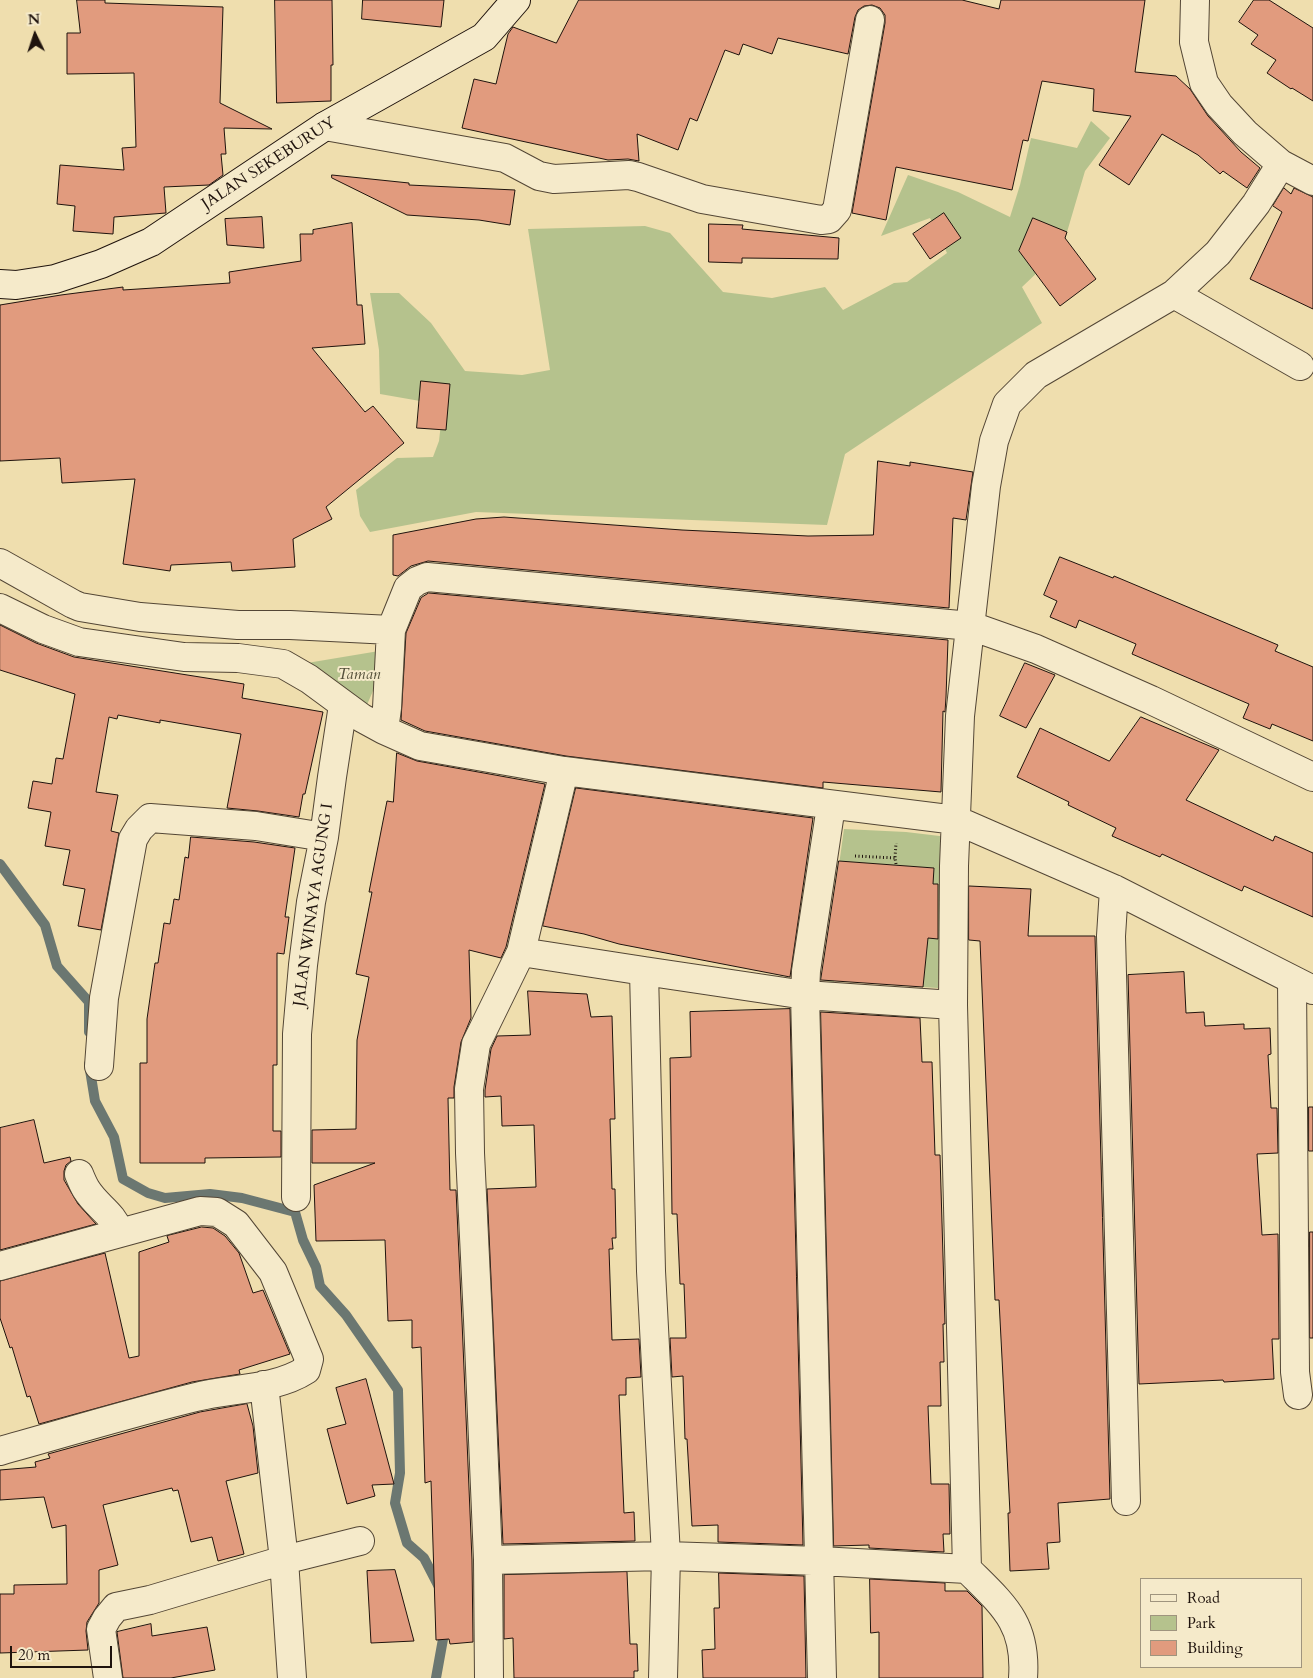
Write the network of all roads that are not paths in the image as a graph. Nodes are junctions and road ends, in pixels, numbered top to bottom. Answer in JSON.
{"nodes":[{"id":1,"x":516,"y":0,"type":"edge"},
{"id":2,"x":1195,"y":0,"type":"edge"},
{"id":3,"x":870,"y":20,"type":"dead end"},
{"id":4,"x":326,"y":126,"type":"junction"},
{"id":5,"x":1281,"y":164,"type":"junction"},
{"id":6,"x":1313,"y":180,"type":"edge"},
{"id":7,"x":0,"y":284,"type":"edge"},
{"id":8,"x":1174,"y":294,"type":"junction"},
{"id":9,"x":1300,"y":366,"type":"dead end"},
{"id":10,"x":0,"y":563,"type":"edge"},
{"id":11,"x":80,"y":607,"type":"junction"},
{"id":12,"x":0,"y":608,"type":"edge"},
{"id":13,"x":290,"y":625,"type":"junction"},
{"id":14,"x":971,"y":626,"type":"junction"},
{"id":15,"x":392,"y":630,"type":"junction"},
{"id":16,"x":67,"y":638,"type":"junction"},
{"id":17,"x":283,"y":664,"type":"junction"},
{"id":18,"x":343,"y":705,"type":"junction"},
{"id":19,"x":384,"y":730,"type":"junction"},
{"id":20,"x":564,"y":771,"type":"junction"},
{"id":21,"x":1313,"y":777,"type":"edge"},
{"id":22,"x":830,"y":806,"type":"junction"},
{"id":23,"x":956,"y":820,"type":"junction"},
{"id":24,"x":324,"y":837,"type":"junction"},
{"id":25,"x":1114,"y":889,"type":"junction"},
{"id":26,"x":520,"y":952,"type":"junction"},
{"id":27,"x":644,"y":971,"type":"junction"},
{"id":28,"x":1302,"y":985,"type":"edge"},
{"id":29,"x":805,"y":995,"type":"junction"},
{"id":30,"x":953,"y":1005,"type":"junction"},
{"id":31,"x":100,"y":1066,"type":"dead end"},
{"id":32,"x":78,"y":1174,"type":"dead end"},
{"id":33,"x":296,"y":1197,"type":"dead end"},
{"id":34,"x":120,"y":1234,"type":"junction"},
{"id":35,"x":0,"y":1266,"type":"edge"},
{"id":36,"x":264,"y":1385,"type":"junction"},
{"id":37,"x":1298,"y":1395,"type":"dead end"},
{"id":38,"x":0,"y":1450,"type":"edge"},
{"id":39,"x":1126,"y":1501,"type":"dead end"},
{"id":40,"x":360,"y":1541,"type":"dead end"},
{"id":41,"x":666,"y":1556,"type":"junction"},
{"id":42,"x":284,"y":1560,"type":"junction"},
{"id":43,"x":488,"y":1560,"type":"junction"},
{"id":44,"x":820,"y":1561,"type":"junction"},
{"id":45,"x":967,"y":1569,"type":"junction"},
{"id":46,"x":108,"y":1678,"type":"edge"},
{"id":47,"x":292,"y":1678,"type":"edge"},
{"id":48,"x":489,"y":1678,"type":"edge"},
{"id":49,"x":663,"y":1678,"type":"edge"},
{"id":50,"x":822,"y":1678,"type":"edge"},
{"id":51,"x":1023,"y":1678,"type":"edge"}],
"edges":[{"from":1,"to":4,"type":"street","name":"JALAN SEKEBURUY"},
{"from":2,"to":5,"type":"street"},
{"from":3,"to":4,"type":"street"},
{"from":4,"to":7,"type":"street","name":"JALAN SEKEBURUY"},
{"from":5,"to":6,"type":"street"},
{"from":5,"to":8,"type":"street"},
{"from":8,"to":9,"type":"street"},
{"from":8,"to":14,"type":"street"},
{"from":10,"to":11,"type":"street"},
{"from":11,"to":13,"type":"street"},
{"from":11,"to":16,"type":"street"},
{"from":12,"to":16,"type":"street"},
{"from":13,"to":15,"type":"street"},
{"from":13,"to":17,"type":"street"},
{"from":14,"to":15,"type":"street"},
{"from":14,"to":21,"type":"street"},
{"from":14,"to":23,"type":"street"},
{"from":15,"to":19,"type":"street"},
{"from":16,"to":17,"type":"street"},
{"from":17,"to":18,"type":"street"},
{"from":18,"to":19,"type":"street"},
{"from":18,"to":24,"type":"street","name":"JALAN WINAYA AGUNG I"},
{"from":19,"to":20,"type":"street"},
{"from":20,"to":22,"type":"street"},
{"from":20,"to":26,"type":"street"},
{"from":22,"to":23,"type":"street"},
{"from":22,"to":29,"type":"street"},
{"from":23,"to":25,"type":"street"},
{"from":23,"to":30,"type":"street"},
{"from":24,"to":31,"type":"street"},
{"from":24,"to":33,"type":"street","name":"JALAN WINAYA AGUNG I"},
{"from":25,"to":28,"type":"street"},
{"from":25,"to":39,"type":"street"},
{"from":26,"to":27,"type":"street"},
{"from":26,"to":43,"type":"street"},
{"from":27,"to":29,"type":"street"},
{"from":27,"to":41,"type":"street"},
{"from":28,"to":37,"type":"street"},
{"from":29,"to":30,"type":"street"},
{"from":29,"to":44,"type":"street"},
{"from":30,"to":45,"type":"street"},
{"from":32,"to":34,"type":"street"},
{"from":34,"to":35,"type":"street"},
{"from":34,"to":36,"type":"street"},
{"from":36,"to":38,"type":"street"},
{"from":36,"to":42,"type":"street"},
{"from":40,"to":42,"type":"street"},
{"from":41,"to":43,"type":"street"},
{"from":41,"to":44,"type":"street"},
{"from":41,"to":49,"type":"street"},
{"from":42,"to":46,"type":"street"},
{"from":42,"to":47,"type":"street"},
{"from":43,"to":48,"type":"street"},
{"from":44,"to":45,"type":"street"},
{"from":44,"to":50,"type":"street"},
{"from":45,"to":51,"type":"street"}]}
